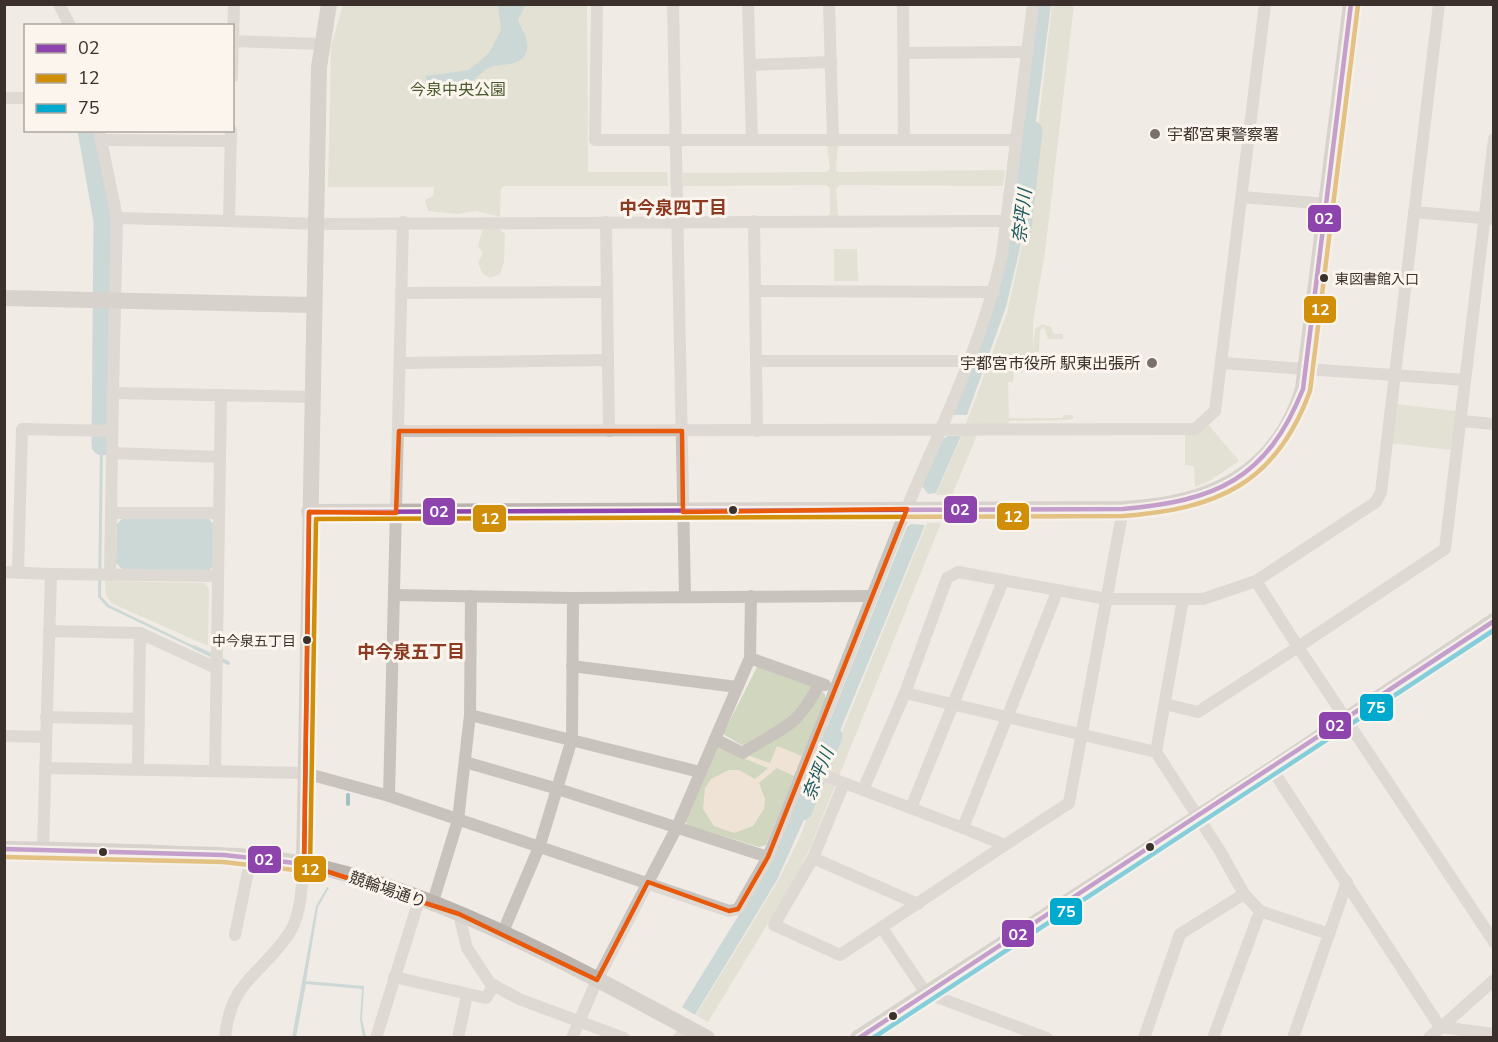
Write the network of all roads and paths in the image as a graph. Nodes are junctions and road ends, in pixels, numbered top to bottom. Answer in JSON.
{"nodes":[{"id":1,"x":59,"y":4,"type":"edge"},
{"id":2,"x":234,"y":4,"type":"edge"},
{"id":3,"x":329,"y":4,"type":"edge"},
{"id":4,"x":597,"y":4,"type":"edge"},
{"id":5,"x":673,"y":4,"type":"edge"},
{"id":6,"x":748,"y":4,"type":"edge"},
{"id":7,"x":830,"y":4,"type":"edge"},
{"id":8,"x":903,"y":4,"type":"edge"},
{"id":9,"x":1033,"y":4,"type":"edge"},
{"id":10,"x":1265,"y":4,"type":"edge"},
{"id":11,"x":1351,"y":4,"type":"edge"},
{"id":12,"x":1439,"y":4,"type":"edge"},
{"id":13,"x":69,"y":24,"type":"edge"},
{"id":14,"x":233,"y":24,"type":"edge"},
{"id":15,"x":234,"y":41,"type":"edge"},
{"id":16,"x":321,"y":44,"type":"junction"},
{"id":17,"x":1026,"y":52,"type":"junction"},
{"id":18,"x":904,"y":53,"type":"junction"},
{"id":19,"x":831,"y":62,"type":"junction"},
{"id":20,"x":750,"y":64,"type":"junction"},
{"id":21,"x":4,"y":98,"type":"edge"},
{"id":22,"x":24,"y":98,"type":"edge"},
{"id":23,"x":100,"y":135,"type":"edge"},
{"id":24,"x":231,"y":136,"type":"edge"},
{"id":25,"x":832,"y":139,"type":"junction"},
{"id":26,"x":1494,"y":139,"type":"edge"},
{"id":27,"x":752,"y":140,"type":"junction"},
{"id":28,"x":904,"y":140,"type":"junction"},
{"id":29,"x":1015,"y":140,"type":"junction"},
{"id":30,"x":676,"y":141,"type":"junction"},
{"id":31,"x":1242,"y":197,"type":"junction"},
{"id":32,"x":1327,"y":204,"type":"junction"},
{"id":33,"x":1414,"y":212,"type":"junction"},
{"id":34,"x":117,"y":218,"type":"junction"},
{"id":35,"x":1489,"y":219,"type":"edge"},
{"id":36,"x":229,"y":221,"type":"junction"},
{"id":37,"x":754,"y":221,"type":"junction"},
{"id":38,"x":1007,"y":221,"type":"junction"},
{"id":39,"x":403,"y":222,"type":"junction"},
{"id":40,"x":606,"y":222,"type":"junction"},
{"id":41,"x":677,"y":222,"type":"junction"},
{"id":42,"x":317,"y":224,"type":"junction"},
{"id":43,"x":755,"y":291,"type":"junction"},
{"id":44,"x":607,"y":292,"type":"junction"},
{"id":45,"x":994,"y":292,"type":"junction"},
{"id":46,"x":401,"y":293,"type":"junction"},
{"id":47,"x":4,"y":298,"type":"edge"},
{"id":48,"x":115,"y":301,"type":"junction"},
{"id":49,"x":314,"y":305,"type":"junction"},
{"id":50,"x":608,"y":360,"type":"junction"},
{"id":51,"x":757,"y":361,"type":"junction"},
{"id":52,"x":971,"y":361,"type":"junction"},
{"id":53,"x":400,"y":363,"type":"junction"},
{"id":54,"x":1221,"y":363,"type":"junction"},
{"id":55,"x":1307,"y":369,"type":"junction"},
{"id":56,"x":1394,"y":374,"type":"junction"},
{"id":57,"x":1465,"y":380,"type":"junction"},
{"id":58,"x":113,"y":393,"type":"junction"},
{"id":59,"x":221,"y":395,"type":"junction"},
{"id":60,"x":312,"y":398,"type":"junction"},
{"id":61,"x":1461,"y":421,"type":"junction"},
{"id":62,"x":1494,"y":424,"type":"edge"},
{"id":63,"x":942,"y":430,"type":"junction"},
{"id":64,"x":112,"y":431,"type":"junction"},
{"id":65,"x":399,"y":431,"type":"junction"},
{"id":66,"x":609,"y":431,"type":"junction"},
{"id":67,"x":682,"y":431,"type":"junction"},
{"id":68,"x":757,"y":431,"type":"junction"},
{"id":69,"x":112,"y":453,"type":"junction"},
{"id":70,"x":220,"y":457,"type":"junction"},
{"id":71,"x":907,"y":509,"type":"junction"},
{"id":72,"x":1123,"y":509,"type":"junction"},
{"id":73,"x":309,"y":512,"type":"junction"},
{"id":74,"x":683,"y":512,"type":"junction"},
{"id":75,"x":111,"y":513,"type":"junction"},
{"id":76,"x":219,"y":513,"type":"junction"},
{"id":77,"x":396,"y":513,"type":"junction"},
{"id":78,"x":4,"y":572,"type":"edge"},
{"id":79,"x":18,"y":573,"type":"junction"},
{"id":80,"x":51,"y":574,"type":"junction"},
{"id":81,"x":110,"y":575,"type":"junction"},
{"id":82,"x":218,"y":576,"type":"junction"},
{"id":83,"x":1003,"y":581,"type":"junction"},
{"id":84,"x":1256,"y":581,"type":"junction"},
{"id":85,"x":1057,"y":592,"type":"junction"},
{"id":86,"x":394,"y":595,"type":"junction"},
{"id":87,"x":471,"y":596,"type":"junction"},
{"id":88,"x":685,"y":596,"type":"junction"},
{"id":89,"x":750,"y":596,"type":"junction"},
{"id":90,"x":873,"y":596,"type":"junction"},
{"id":91,"x":573,"y":598,"type":"junction"},
{"id":92,"x":1107,"y":599,"type":"junction"},
{"id":93,"x":1183,"y":599,"type":"junction"},
{"id":94,"x":1494,"y":621,"type":"edge"},
{"id":95,"x":50,"y":631,"type":"junction"},
{"id":96,"x":140,"y":633,"type":"junction"},
{"id":97,"x":1298,"y":647,"type":"junction"},
{"id":98,"x":750,"y":658,"type":"junction"},
{"id":99,"x":572,"y":666,"type":"junction"},
{"id":100,"x":216,"y":667,"type":"junction"},
{"id":101,"x":820,"y":683,"type":"junction"},
{"id":102,"x":737,"y":687,"type":"junction"},
{"id":103,"x":837,"y":689,"type":"junction"},
{"id":104,"x":905,"y":693,"type":"junction"},
{"id":105,"x":1165,"y":704,"type":"junction"},
{"id":106,"x":954,"y":705,"type":"junction"},
{"id":107,"x":470,"y":715,"type":"junction"},
{"id":108,"x":46,"y":717,"type":"junction"},
{"id":109,"x":1006,"y":717,"type":"junction"},
{"id":110,"x":139,"y":719,"type":"junction"},
{"id":111,"x":1346,"y":720,"type":"junction"},
{"id":112,"x":1082,"y":735,"type":"junction"},
{"id":113,"x":4,"y":736,"type":"edge"},
{"id":114,"x":46,"y":737,"type":"junction"},
{"id":115,"x":572,"y":739,"type":"junction"},
{"id":116,"x":715,"y":739,"type":"junction"},
{"id":117,"x":1156,"y":752,"type":"junction"},
{"id":118,"x":465,"y":762,"type":"junction"},
{"id":119,"x":45,"y":768,"type":"junction"},
{"id":120,"x":804,"y":768,"type":"junction"},
{"id":121,"x":1272,"y":769,"type":"junction"},
{"id":122,"x":138,"y":770,"type":"junction"},
{"id":123,"x":215,"y":771,"type":"junction"},
{"id":124,"x":700,"y":772,"type":"junction"},
{"id":125,"x":305,"y":773,"type":"junction"},
{"id":126,"x":844,"y":783,"type":"junction"},
{"id":127,"x":558,"y":789,"type":"junction"},
{"id":128,"x":863,"y":790,"type":"junction"},
{"id":129,"x":389,"y":796,"type":"junction"},
{"id":130,"x":911,"y":808,"type":"junction"},
{"id":131,"x":1198,"y":816,"type":"junction"},
{"id":132,"x":458,"y":820,"type":"junction"},
{"id":133,"x":676,"y":827,"type":"junction"},
{"id":134,"x":963,"y":828,"type":"junction"},
{"id":135,"x":540,"y":845,"type":"junction"},
{"id":136,"x":1005,"y":845,"type":"junction"},
{"id":137,"x":4,"y":849,"type":"edge"},
{"id":138,"x":43,"y":850,"type":"junction"},
{"id":139,"x":251,"y":857,"type":"junction"},
{"id":140,"x":768,"y":857,"type":"junction"},
{"id":141,"x":813,"y":858,"type":"junction"},
{"id":142,"x":304,"y":864,"type":"junction"},
{"id":143,"x":648,"y":882,"type":"junction"},
{"id":144,"x":1347,"y":882,"type":"junction"},
{"id":145,"x":1244,"y":894,"type":"junction"},
{"id":146,"x":426,"y":902,"type":"junction"},
{"id":147,"x":918,"y":904,"type":"junction"},
{"id":148,"x":1260,"y":910,"type":"junction"},
{"id":149,"x":459,"y":914,"type":"junction"},
{"id":150,"x":882,"y":928,"type":"junction"},
{"id":151,"x":502,"y":934,"type":"junction"},
{"id":152,"x":1329,"y":934,"type":"junction"},
{"id":153,"x":235,"y":935,"type":"dead end"},
{"id":154,"x":1494,"y":942,"type":"edge"},
{"id":155,"x":394,"y":977,"type":"junction"},
{"id":156,"x":597,"y":980,"type":"junction"},
{"id":157,"x":1494,"y":980,"type":"edge"},
{"id":158,"x":494,"y":985,"type":"junction"},
{"id":159,"x":926,"y":993,"type":"junction"},
{"id":160,"x":467,"y":995,"type":"junction"},
{"id":161,"x":580,"y":1021,"type":"junction"},
{"id":162,"x":1440,"y":1027,"type":"junction"},
{"id":163,"x":683,"y":1033,"type":"edge"},
{"id":164,"x":1494,"y":1034,"type":"edge"},
{"id":165,"x":225,"y":1038,"type":"edge"},
{"id":166,"x":376,"y":1038,"type":"edge"},
{"id":167,"x":458,"y":1038,"type":"edge"},
{"id":168,"x":572,"y":1038,"type":"edge"},
{"id":169,"x":624,"y":1038,"type":"edge"},
{"id":170,"x":707,"y":1038,"type":"edge"},
{"id":171,"x":858,"y":1038,"type":"edge"},
{"id":172,"x":1047,"y":1038,"type":"edge"},
{"id":173,"x":1144,"y":1038,"type":"edge"},
{"id":174,"x":1213,"y":1038,"type":"edge"},
{"id":175,"x":1293,"y":1038,"type":"edge"},
{"id":176,"x":1429,"y":1038,"type":"edge"}],
"edges":[{"from":1,"to":13,"type":"street"},
{"from":2,"to":14,"type":"street"},
{"from":3,"to":16,"type":"street"},
{"from":4,"to":30,"type":"street"},
{"from":5,"to":30,"type":"street"},
{"from":6,"to":20,"type":"street"},
{"from":7,"to":19,"type":"street"},
{"from":8,"to":18,"type":"street"},
{"from":9,"to":17,"type":"street"},
{"from":10,"to":31,"type":"street"},
{"from":11,"to":32,"type":"street"},
{"from":12,"to":33,"type":"street"},
{"from":15,"to":16,"type":"street"},
{"from":16,"to":42,"type":"street"},
{"from":17,"to":18,"type":"street"},
{"from":17,"to":29,"type":"street"},
{"from":18,"to":28,"type":"street"},
{"from":19,"to":20,"type":"street"},
{"from":19,"to":25,"type":"street"},
{"from":20,"to":27,"type":"street"},
{"from":21,"to":22,"type":"street"},
{"from":23,"to":24,"type":"street"},
{"from":23,"to":34,"type":"street"},
{"from":24,"to":36,"type":"street"},
{"from":25,"to":27,"type":"street"},
{"from":25,"to":28,"type":"street"},
{"from":26,"to":35,"type":"street"},
{"from":27,"to":30,"type":"street"},
{"from":28,"to":29,"type":"street"},
{"from":29,"to":38,"type":"street"},
{"from":30,"to":41,"type":"street"},
{"from":31,"to":32,"type":"street"},
{"from":31,"to":54,"type":"street"},
{"from":32,"to":55,"type":"street"},
{"from":33,"to":35,"type":"street"},
{"from":33,"to":56,"type":"street"},
{"from":34,"to":36,"type":"street"},
{"from":34,"to":48,"type":"street"},
{"from":35,"to":57,"type":"street"},
{"from":36,"to":42,"type":"street"},
{"from":37,"to":38,"type":"street"},
{"from":37,"to":41,"type":"street"},
{"from":37,"to":43,"type":"street"},
{"from":38,"to":45,"type":"street"},
{"from":39,"to":40,"type":"street"},
{"from":39,"to":42,"type":"street"},
{"from":39,"to":46,"type":"street"},
{"from":40,"to":41,"type":"street"},
{"from":40,"to":44,"type":"street"},
{"from":41,"to":67,"type":"street"},
{"from":42,"to":49,"type":"street"},
{"from":43,"to":45,"type":"street"},
{"from":43,"to":51,"type":"street"},
{"from":44,"to":46,"type":"street"},
{"from":44,"to":50,"type":"street"},
{"from":45,"to":52,"type":"street"},
{"from":46,"to":53,"type":"street"},
{"from":47,"to":48,"type":"street"},
{"from":48,"to":49,"type":"street"},
{"from":48,"to":58,"type":"street"},
{"from":49,"to":60,"type":"street"},
{"from":50,"to":53,"type":"street"},
{"from":50,"to":66,"type":"street"},
{"from":51,"to":52,"type":"street"},
{"from":51,"to":68,"type":"street"},
{"from":52,"to":63,"type":"street"},
{"from":53,"to":65,"type":"street"},
{"from":54,"to":55,"type":"street"},
{"from":54,"to":63,"type":"street"},
{"from":55,"to":56,"type":"street"},
{"from":55,"to":72,"type":"street"},
{"from":56,"to":57,"type":"street"},
{"from":56,"to":84,"type":"street"},
{"from":57,"to":61,"type":"street"},
{"from":58,"to":59,"type":"street"},
{"from":58,"to":64,"type":"street"},
{"from":59,"to":60,"type":"street"},
{"from":59,"to":70,"type":"street"},
{"from":60,"to":73,"type":"street"},
{"from":61,"to":62,"type":"street"},
{"from":61,"to":97,"type":"street"},
{"from":63,"to":68,"type":"street"},
{"from":63,"to":71,"type":"street"},
{"from":64,"to":69,"type":"street"},
{"from":64,"to":79,"type":"street"},
{"from":65,"to":66,"type":"street"},
{"from":65,"to":77,"type":"street"},
{"from":66,"to":67,"type":"street"},
{"from":67,"to":68,"type":"street"},
{"from":67,"to":74,"type":"street"},
{"from":69,"to":70,"type":"street"},
{"from":69,"to":75,"type":"street"},
{"from":70,"to":76,"type":"street"},
{"from":71,"to":72,"type":"street"},
{"from":71,"to":74,"type":"street"},
{"from":71,"to":90,"type":"street"},
{"from":72,"to":92,"type":"street"},
{"from":73,"to":77,"type":"street"},
{"from":73,"to":125,"type":"street"},
{"from":74,"to":77,"type":"street"},
{"from":74,"to":88,"type":"street"},
{"from":75,"to":76,"type":"street"},
{"from":75,"to":81,"type":"street"},
{"from":76,"to":82,"type":"street"},
{"from":77,"to":86,"type":"street"},
{"from":78,"to":79,"type":"street"},
{"from":79,"to":80,"type":"street"},
{"from":80,"to":81,"type":"street"},
{"from":80,"to":95,"type":"street"},
{"from":81,"to":82,"type":"street"},
{"from":82,"to":100,"type":"street"},
{"from":83,"to":85,"type":"street"},
{"from":83,"to":104,"type":"street"},
{"from":83,"to":106,"type":"street"},
{"from":84,"to":93,"type":"street"},
{"from":84,"to":97,"type":"street"},
{"from":85,"to":92,"type":"street"},
{"from":85,"to":109,"type":"street"},
{"from":86,"to":87,"type":"street"},
{"from":86,"to":129,"type":"street"},
{"from":87,"to":91,"type":"street"},
{"from":87,"to":107,"type":"street"},
{"from":88,"to":89,"type":"street"},
{"from":88,"to":91,"type":"street"},
{"from":89,"to":90,"type":"street"},
{"from":89,"to":98,"type":"street"},
{"from":90,"to":103,"type":"street"},
{"from":91,"to":99,"type":"street"},
{"from":92,"to":93,"type":"street"},
{"from":92,"to":112,"type":"street"},
{"from":93,"to":105,"type":"street"},
{"from":94,"to":111,"type":"street"},
{"from":95,"to":96,"type":"street"},
{"from":95,"to":108,"type":"street"},
{"from":96,"to":100,"type":"street"},
{"from":96,"to":110,"type":"street"},
{"from":97,"to":105,"type":"street"},
{"from":97,"to":111,"type":"street"},
{"from":98,"to":101,"type":"street"},
{"from":98,"to":102,"type":"street"},
{"from":99,"to":102,"type":"street"},
{"from":99,"to":115,"type":"street"},
{"from":100,"to":123,"type":"street"},
{"from":101,"to":103,"type":"street"},
{"from":101,"to":116,"type":"street"},
{"from":102,"to":116,"type":"street"},
{"from":103,"to":120,"type":"street"},
{"from":104,"to":106,"type":"street"},
{"from":104,"to":128,"type":"street"},
{"from":105,"to":117,"type":"street"},
{"from":106,"to":109,"type":"street"},
{"from":106,"to":130,"type":"street"},
{"from":107,"to":115,"type":"street"},
{"from":107,"to":118,"type":"street"},
{"from":108,"to":110,"type":"street"},
{"from":108,"to":114,"type":"street"},
{"from":109,"to":112,"type":"street"},
{"from":109,"to":134,"type":"street"},
{"from":110,"to":122,"type":"street"},
{"from":111,"to":121,"type":"street"},
{"from":111,"to":154,"type":"street"},
{"from":112,"to":117,"type":"street"},
{"from":112,"to":136,"type":"street"},
{"from":113,"to":114,"type":"street"},
{"from":114,"to":119,"type":"street"},
{"from":115,"to":124,"type":"street"},
{"from":115,"to":127,"type":"street"},
{"from":116,"to":124,"type":"street"},
{"from":117,"to":131,"type":"street"},
{"from":118,"to":127,"type":"street"},
{"from":118,"to":132,"type":"street"},
{"from":119,"to":122,"type":"street"},
{"from":119,"to":138,"type":"street"},
{"from":120,"to":126,"type":"street"},
{"from":120,"to":140,"type":"street"},
{"from":121,"to":131,"type":"street"},
{"from":121,"to":144,"type":"street"},
{"from":122,"to":123,"type":"street"},
{"from":123,"to":125,"type":"street"},
{"from":124,"to":133,"type":"street"},
{"from":125,"to":129,"type":"street"},
{"from":125,"to":142,"type":"street"},
{"from":126,"to":128,"type":"street"},
{"from":126,"to":141,"type":"street"},
{"from":127,"to":133,"type":"street"},
{"from":127,"to":135,"type":"street"},
{"from":128,"to":130,"type":"street"},
{"from":129,"to":132,"type":"street"},
{"from":130,"to":134,"type":"street"},
{"from":131,"to":145,"type":"street"},
{"from":131,"to":159,"type":"street"},
{"from":132,"to":135,"type":"street"},
{"from":132,"to":146,"type":"street"},
{"from":133,"to":140,"type":"street"},
{"from":133,"to":143,"type":"street"},
{"from":134,"to":136,"type":"street"},
{"from":135,"to":143,"type":"street"},
{"from":135,"to":151,"type":"street"},
{"from":136,"to":147,"type":"street"},
{"from":137,"to":138,"type":"street","name":"競輪場通り"},
{"from":138,"to":139,"type":"street","name":"競輪場通り"},
{"from":139,"to":142,"type":"street","name":"競輪場通り"},
{"from":139,"to":153,"type":"street"},
{"from":140,"to":143,"type":"street"},
{"from":141,"to":147,"type":"street"},
{"from":141,"to":150,"type":"street"},
{"from":142,"to":146,"type":"street","name":"競輪場通り"},
{"from":142,"to":165,"type":"street"},
{"from":143,"to":156,"type":"street"},
{"from":144,"to":152,"type":"street"},
{"from":144,"to":162,"type":"street"},
{"from":145,"to":148,"type":"street"},
{"from":145,"to":173,"type":"street"},
{"from":146,"to":149,"type":"street","name":"競輪場通り"},
{"from":146,"to":155,"type":"street"},
{"from":147,"to":150,"type":"street"},
{"from":148,"to":152,"type":"street"},
{"from":148,"to":174,"type":"street"},
{"from":149,"to":151,"type":"street","name":"競輪場通り"},
{"from":149,"to":158,"type":"street"},
{"from":150,"to":159,"type":"street"},
{"from":151,"to":156,"type":"street","name":"競輪場通り"},
{"from":152,"to":175,"type":"street"},
{"from":155,"to":160,"type":"street"},
{"from":155,"to":166,"type":"street"},
{"from":156,"to":161,"type":"street"},
{"from":156,"to":163,"type":"street","name":"競輪場通り"},
{"from":157,"to":162,"type":"street"},
{"from":158,"to":160,"type":"street"},
{"from":158,"to":161,"type":"street"},
{"from":159,"to":171,"type":"street"},
{"from":159,"to":172,"type":"street"},
{"from":160,"to":167,"type":"street"},
{"from":161,"to":168,"type":"street"},
{"from":161,"to":169,"type":"street"},
{"from":162,"to":164,"type":"street"},
{"from":162,"to":176,"type":"street"},
{"from":163,"to":170,"type":"street","name":"競輪場通り"}]}
